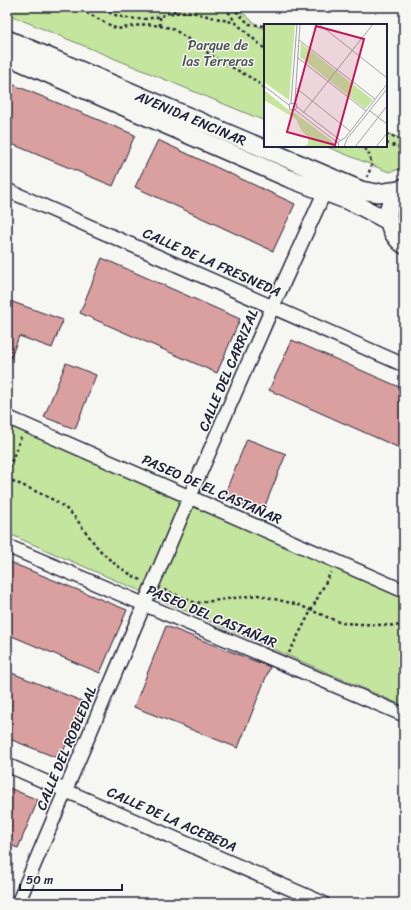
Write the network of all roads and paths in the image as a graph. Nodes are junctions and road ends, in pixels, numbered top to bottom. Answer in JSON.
{"nodes":[{"id":1,"x":76,"y":7,"type":"edge"},
{"id":2,"x":98,"y":7,"type":"edge"},
{"id":3,"x":181,"y":7,"type":"edge"},
{"id":4,"x":225,"y":7,"type":"edge"},
{"id":5,"x":232,"y":7,"type":"edge"},
{"id":6,"x":168,"y":14,"type":"junction"},
{"id":7,"x":160,"y":17,"type":"junction"},
{"id":8,"x":236,"y":24,"type":"junction"},
{"id":9,"x":160,"y":26,"type":"junction"},
{"id":10,"x":264,"y":26,"type":"edge"},
{"id":11,"x":7,"y":39,"type":"edge"},
{"id":12,"x":264,"y":47,"type":"edge"},
{"id":13,"x":7,"y":56,"type":"edge"},
{"id":14,"x":264,"y":87,"type":"edge"},
{"id":15,"x":387,"y":134,"type":"edge"},
{"id":16,"x":404,"y":141,"type":"edge"},
{"id":17,"x":387,"y":144,"type":"edge"},
{"id":18,"x":361,"y":147,"type":"edge"},
{"id":19,"x":404,"y":149,"type":"edge"},
{"id":20,"x":402,"y":188,"type":"edge"},
{"id":21,"x":7,"y":190,"type":"edge"},
{"id":22,"x":362,"y":190,"type":"junction"},
{"id":23,"x":325,"y":191,"type":"junction"},
{"id":24,"x":388,"y":221,"type":"junction"},
{"id":25,"x":404,"y":245,"type":"edge"},
{"id":26,"x":273,"y":306,"type":"junction"},
{"id":27,"x":404,"y":365,"type":"edge"},
{"id":28,"x":7,"y":417,"type":"edge"},
{"id":29,"x":26,"y":425,"type":"junction"},
{"id":30,"x":7,"y":473,"type":"edge"},
{"id":31,"x":7,"y":478,"type":"edge"},
{"id":32,"x":190,"y":496,"type":"junction"},
{"id":33,"x":7,"y":546,"type":"edge"},
{"id":34,"x":337,"y":561,"type":"junction"},
{"id":35,"x":153,"y":586,"type":"junction"},
{"id":36,"x":404,"y":591,"type":"edge"},
{"id":37,"x":145,"y":606,"type":"junction"},
{"id":38,"x":312,"y":610,"type":"junction"},
{"id":39,"x":404,"y":626,"type":"edge"},
{"id":40,"x":283,"y":664,"type":"junction"},
{"id":41,"x":404,"y":715,"type":"edge"},
{"id":42,"x":7,"y":765,"type":"edge"},
{"id":43,"x":65,"y":790,"type":"junction"},
{"id":44,"x":18,"y":903,"type":"edge"},
{"id":45,"x":323,"y":903,"type":"edge"}],
"edges":[{"from":1,"to":9,"type":"path"},
{"from":2,"to":7,"type":"path"},
{"from":3,"to":6,"type":"path"},
{"from":4,"to":8,"type":"path"},
{"from":5,"to":10,"type":"path"},
{"from":6,"to":7,"type":"path"},
{"from":6,"to":8,"type":"path"},
{"from":7,"to":9,"type":"path"},
{"from":8,"to":12,"type":"path"},
{"from":9,"to":14,"type":"path"},
{"from":11,"to":22,"type":"street","name":"AVENIDA ENCINAR"},
{"from":13,"to":23,"type":"street","name":"AVENIDA ENCINAR"},
{"from":15,"to":16,"type":"path"},
{"from":17,"to":19,"type":"path"},
{"from":18,"to":22,"type":"path"},
{"from":20,"to":22,"type":"street","name":"AVENIDA ENCINAR"},
{"from":20,"to":24,"type":"street"},
{"from":21,"to":26,"type":"street","name":"CALLE DE LA FRESNEDA"},
{"from":23,"to":24,"type":"street","name":"AVENIDA ENCINAR"},
{"from":23,"to":26,"type":"street","name":"CALLE DEL CARRIZAL"},
{"from":24,"to":25,"type":"street"},
{"from":26,"to":27,"type":"street","name":"CALLE DE LA FRESNEDA"},
{"from":26,"to":32,"type":"street","name":"CALLE DEL CARRIZAL"},
{"from":28,"to":29,"type":"street","name":"PASEO DE EL CASTAÑAR"},
{"from":29,"to":30,"type":"path"},
{"from":29,"to":32,"type":"street","name":"PASEO DE EL CASTAÑAR"},
{"from":31,"to":35,"type":"path"},
{"from":32,"to":34,"type":"street","name":"PASEO DE EL CASTAÑAR"},
{"from":32,"to":35,"type":"street","name":"CALLE DEL CARRIZAL"},
{"from":33,"to":37,"type":"street","name":"PASEO DEL CASTAÑAR"},
{"from":34,"to":36,"type":"street","name":"PASEO DE EL CASTAÑAR"},
{"from":34,"to":38,"type":"path"},
{"from":35,"to":37,"type":"street","name":"CALLE DEL ROBLEDAL"},
{"from":35,"to":38,"type":"path"},
{"from":37,"to":40,"type":"street","name":"PASEO DEL CASTAÑAR"},
{"from":37,"to":43,"type":"street","name":"CALLE DEL ROBLEDAL"},
{"from":38,"to":39,"type":"path"},
{"from":38,"to":40,"type":"path"},
{"from":40,"to":41,"type":"street","name":"PASEO DEL CASTAÑAR"},
{"from":42,"to":43,"type":"street","name":"CALLE DE LA ACEBEDA"},
{"from":43,"to":44,"type":"street","name":"CALLE DEL ROBLEDAL"},
{"from":43,"to":45,"type":"street","name":"CALLE DE LA ACEBEDA"}]}
